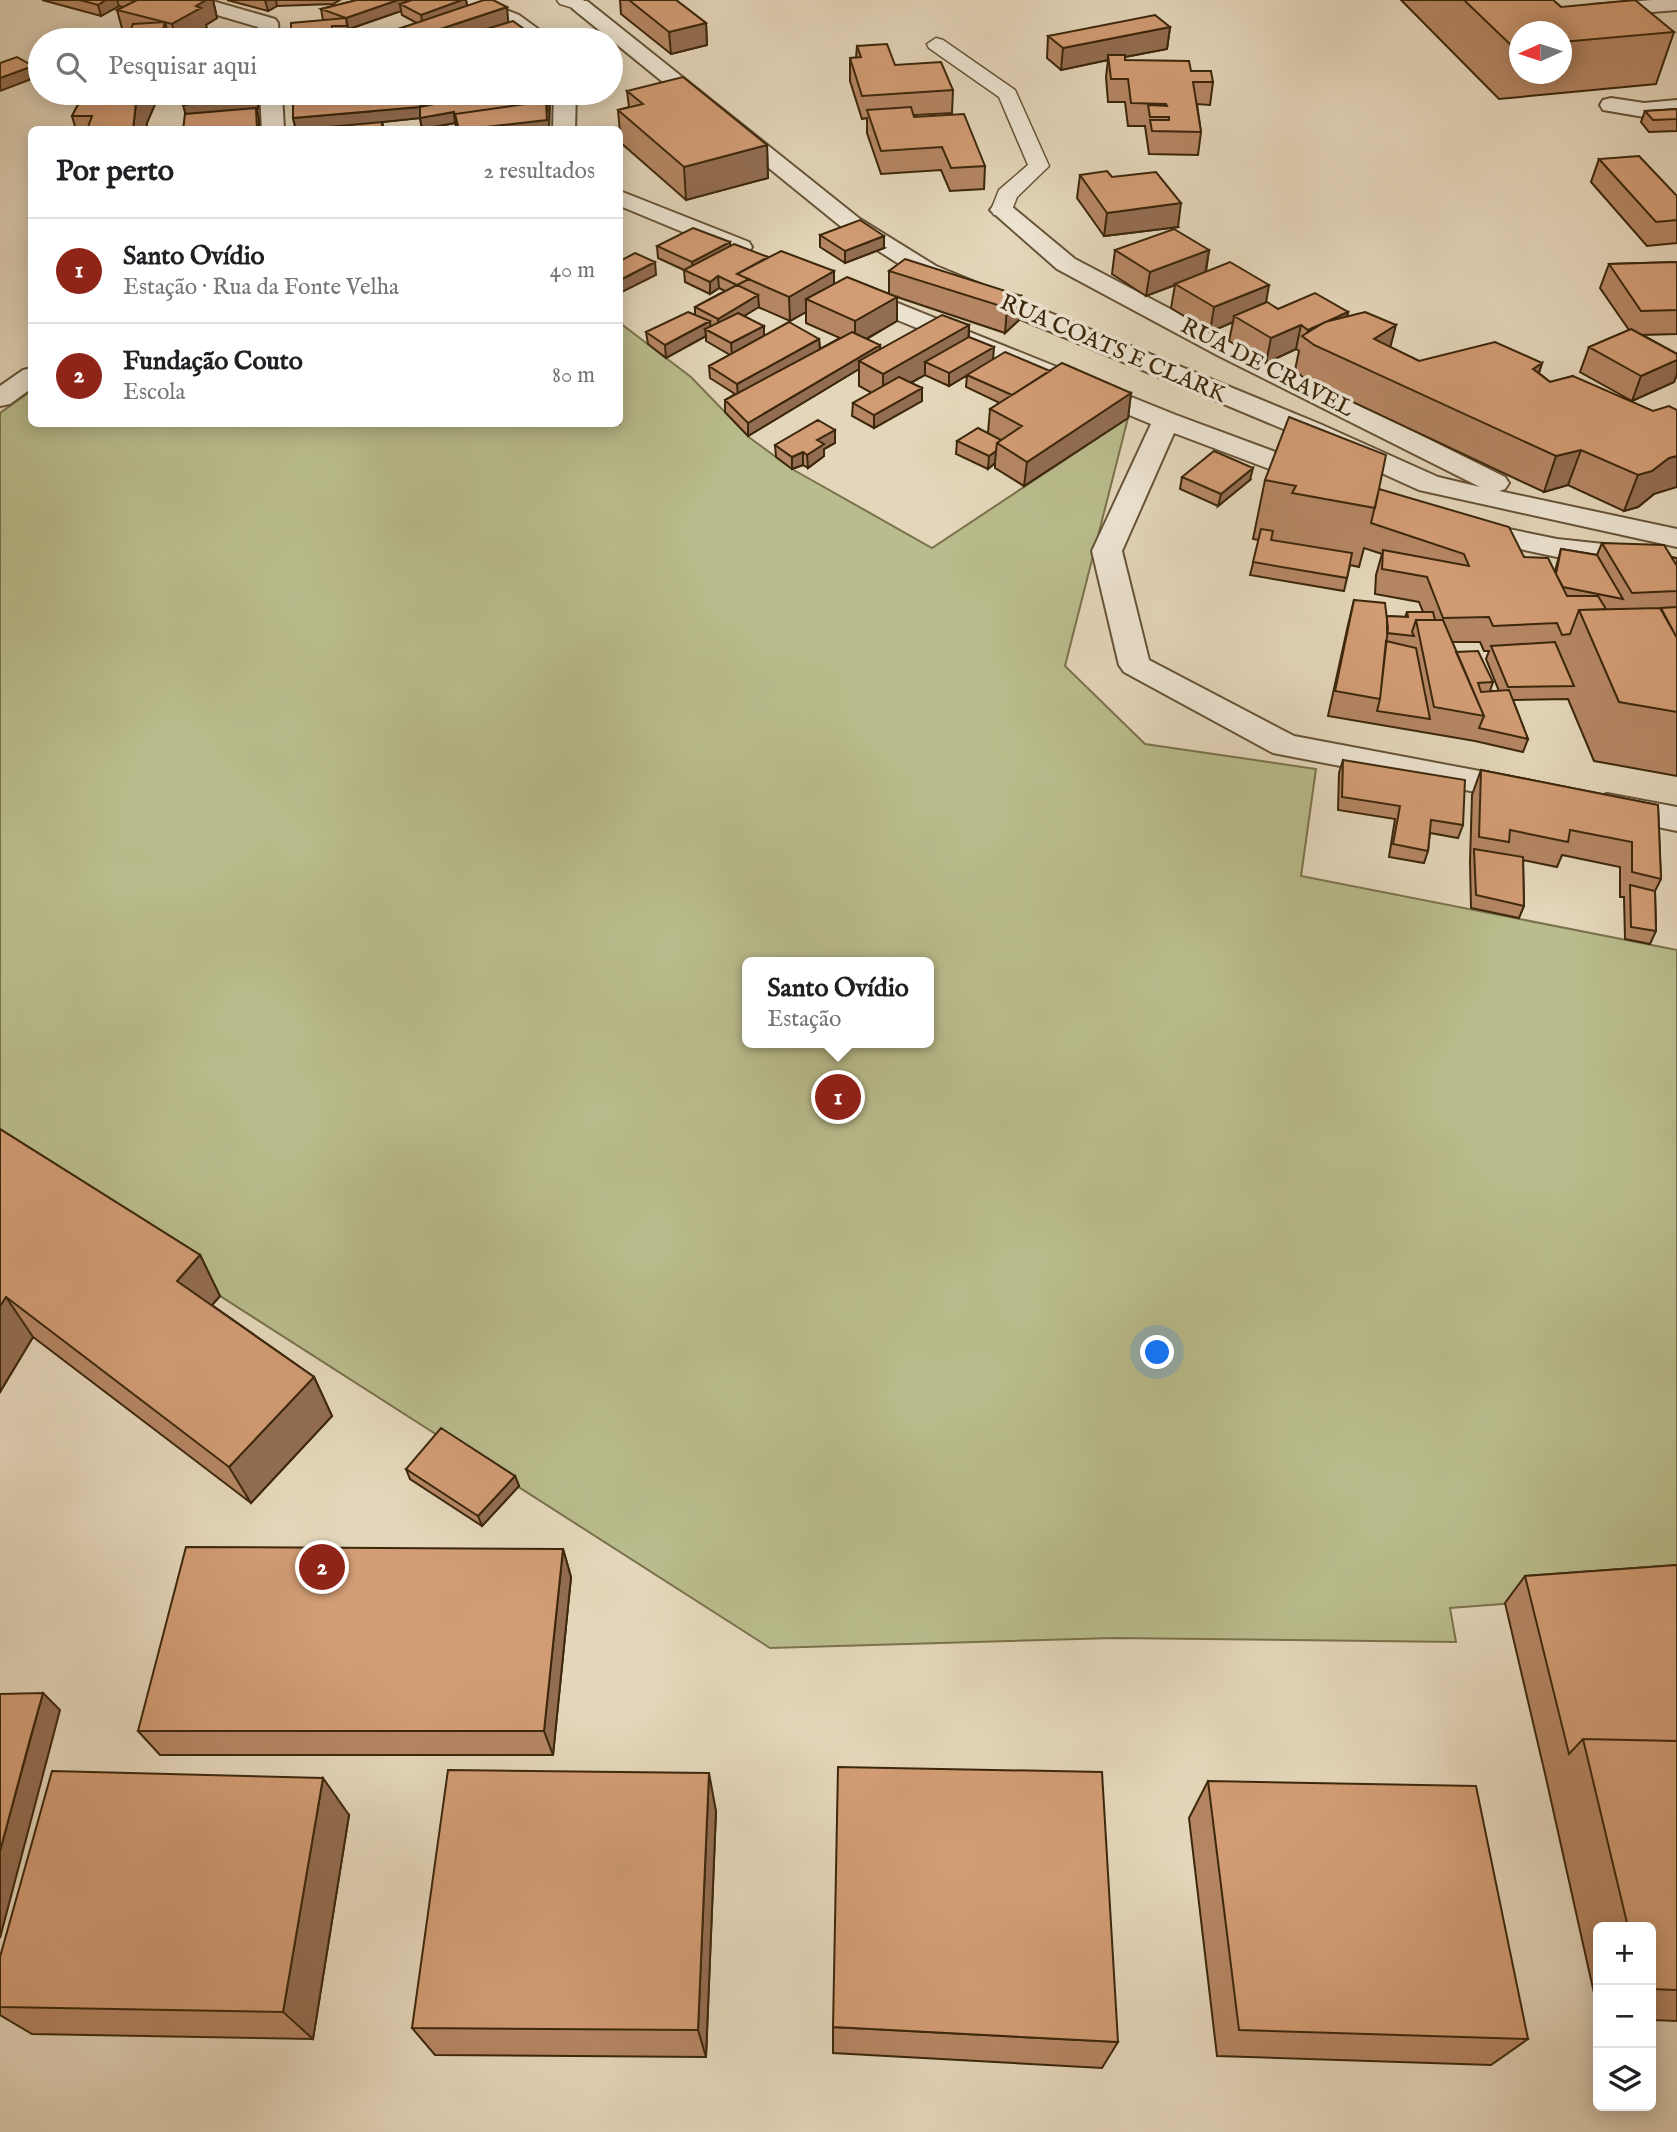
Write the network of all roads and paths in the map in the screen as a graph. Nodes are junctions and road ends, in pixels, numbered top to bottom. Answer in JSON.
{"nodes":[{"id":1,"x":187,"y":0,"type":"edge"},
{"id":2,"x":463,"y":0,"type":"edge"},
{"id":3,"x":573,"y":3,"type":"edge"},
{"id":4,"x":1677,"y":4,"type":"edge"},
{"id":5,"x":1574,"y":12,"type":"edge"},
{"id":6,"x":268,"y":28,"type":"edge"},
{"id":7,"x":525,"y":28,"type":"edge"},
{"id":8,"x":604,"y":28,"type":"edge"},
{"id":9,"x":623,"y":43,"type":"edge"},
{"id":10,"x":936,"y":44,"type":"dead end"},
{"id":11,"x":272,"y":105,"type":"edge"},
{"id":12,"x":565,"y":105,"type":"edge"},
{"id":13,"x":1611,"y":105,"type":"edge"},
{"id":14,"x":1677,"y":107,"type":"edge"},
{"id":15,"x":273,"y":126,"type":"edge"},
{"id":16,"x":564,"y":126,"type":"edge"},
{"id":17,"x":623,"y":199,"type":"edge"},
{"id":18,"x":1002,"y":210,"type":"joint"},
{"id":19,"x":759,"y":255,"type":"edge"},
{"id":20,"x":823,"y":281,"type":"edge"},
{"id":21,"x":28,"y":379,"type":"edge"},
{"id":22,"x":0,"y":398,"type":"edge"},
{"id":23,"x":1166,"y":421,"type":"junction"},
{"id":24,"x":1348,"y":489,"type":"edge"},
{"id":25,"x":1544,"y":507,"type":"junction"},
{"id":26,"x":1438,"y":523,"type":"edge"},
{"id":27,"x":1677,"y":538,"type":"edge"},
{"id":28,"x":1677,"y":560,"type":"edge"},
{"id":29,"x":1677,"y":819,"type":"edge"}],
"edges":[{"from":1,"to":6,"type":"street"},
{"from":2,"to":7,"type":"street"},
{"from":3,"to":8,"type":"street","name":"RUA COATS E CLARK"},
{"from":4,"to":5,"type":"street"},
{"from":9,"to":25,"type":"street","name":"RUA COATS E CLARK"},
{"from":10,"to":18,"type":"lane"},
{"from":11,"to":15,"type":"street"},
{"from":12,"to":16,"type":"street"},
{"from":13,"to":14,"type":"street"},
{"from":17,"to":19,"type":"street"},
{"from":18,"to":25,"type":"street","name":"RUA DE CRAVEL"},
{"from":20,"to":23,"type":"street"},
{"from":21,"to":22,"type":"street"},
{"from":23,"to":24,"type":"street"},
{"from":23,"to":29,"type":"street"},
{"from":25,"to":27,"type":"street","name":"RUA COATS E CLARK"},
{"from":26,"to":28,"type":"street"}]}
